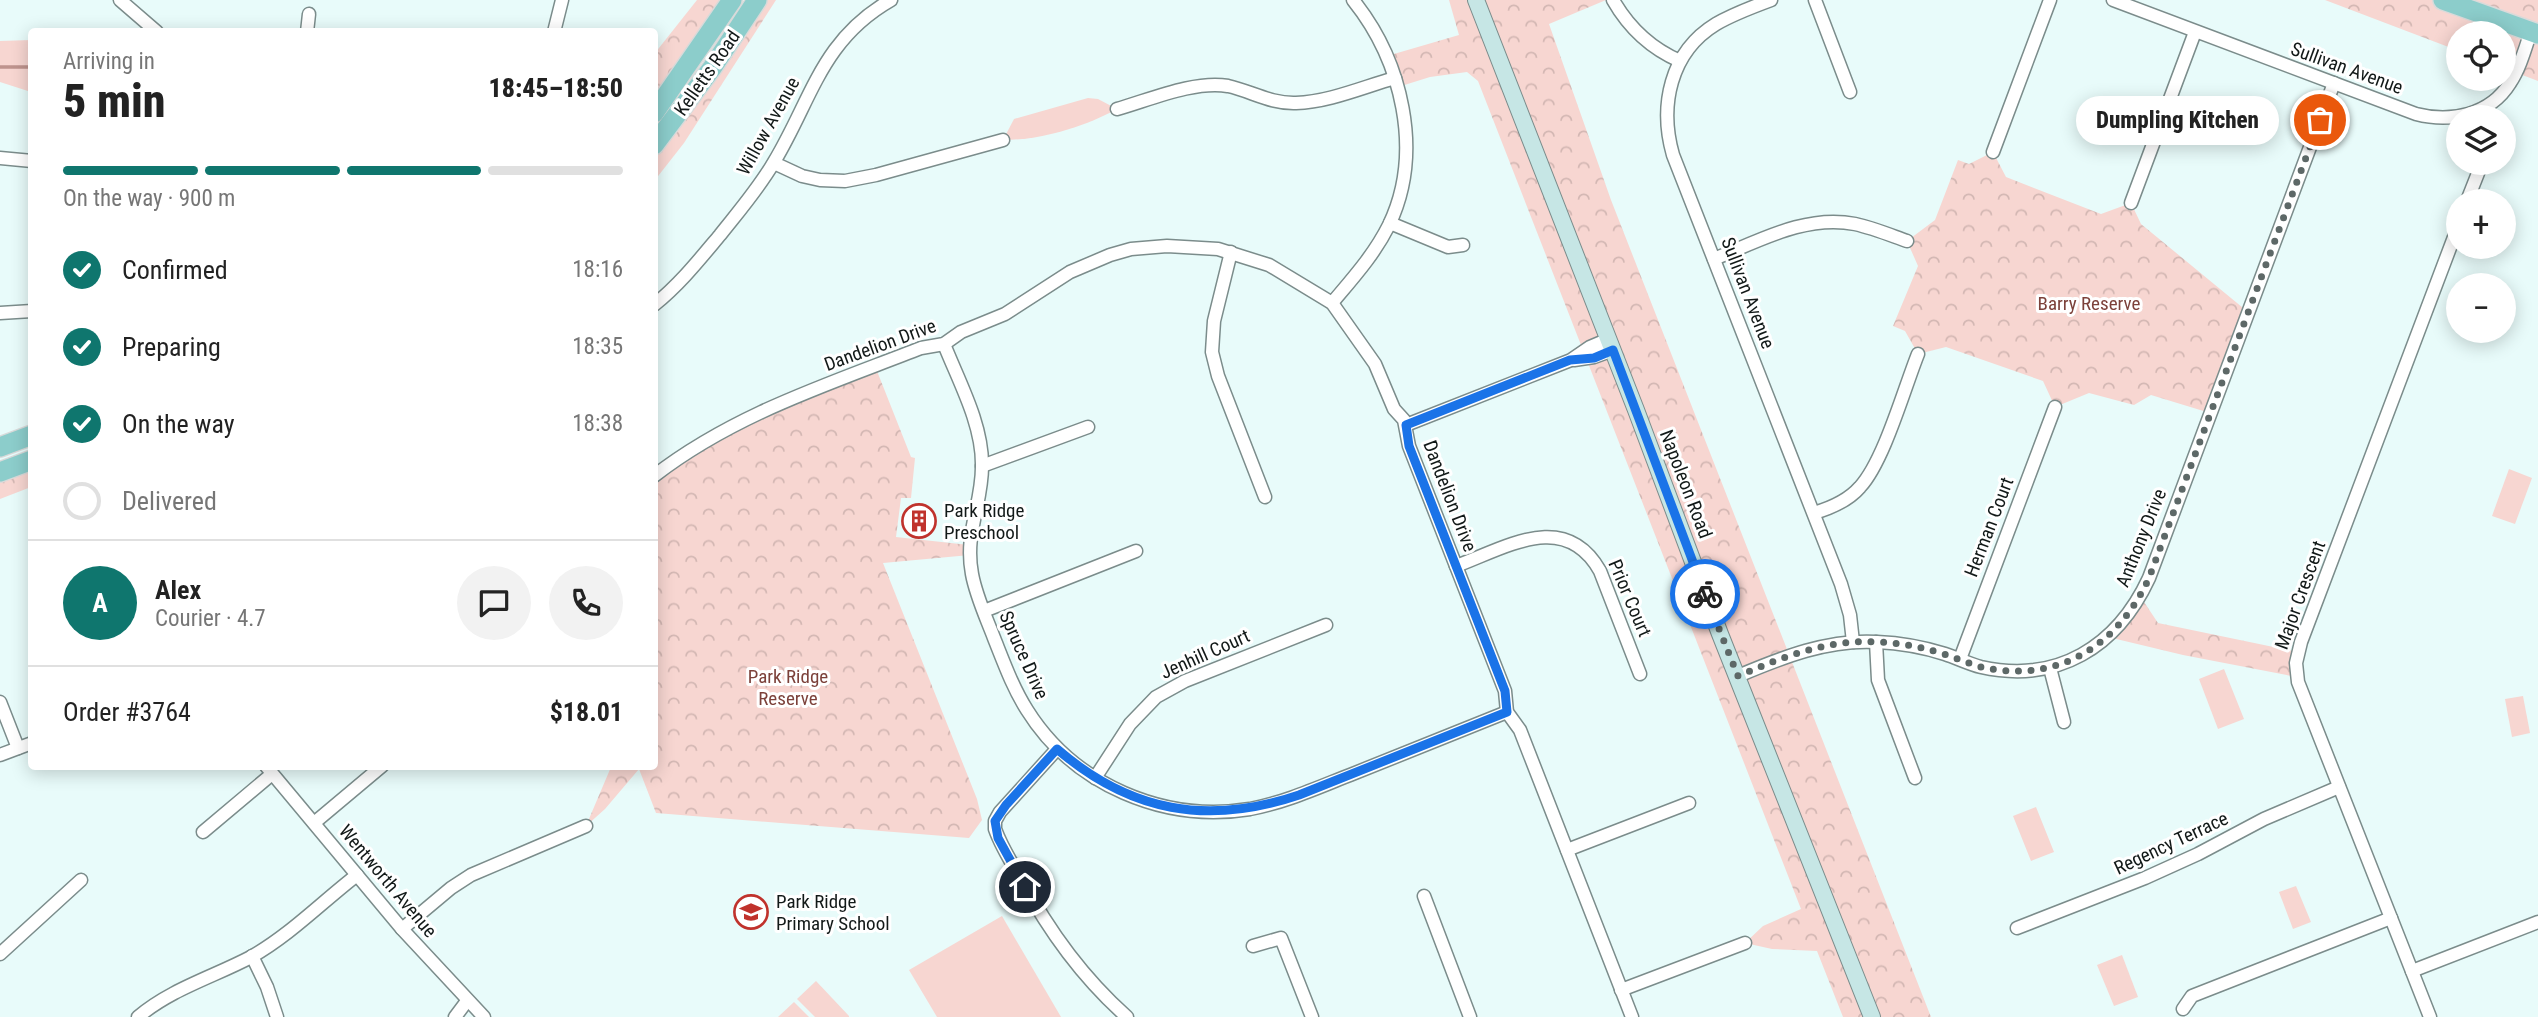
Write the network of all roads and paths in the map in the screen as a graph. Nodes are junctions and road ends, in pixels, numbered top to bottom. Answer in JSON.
{"nodes":[{"id":1,"x":121,"y":0,"type":"edge"},
{"id":2,"x":562,"y":0,"type":"edge"},
{"id":3,"x":732,"y":0,"type":"edge"},
{"id":4,"x":757,"y":0,"type":"edge"},
{"id":5,"x":891,"y":0,"type":"edge"},
{"id":6,"x":1353,"y":0,"type":"edge"},
{"id":7,"x":1613,"y":0,"type":"edge"},
{"id":8,"x":1771,"y":0,"type":"edge"},
{"id":9,"x":1815,"y":0,"type":"edge"},
{"id":10,"x":2050,"y":0,"type":"edge"},
{"id":11,"x":2113,"y":0,"type":"edge"},
{"id":12,"x":2443,"y":0,"type":"edge"},
{"id":13,"x":1477,"y":1,"type":"edge"},
{"id":14,"x":309,"y":14,"type":"dead end"},
{"id":15,"x":152,"y":28,"type":"edge"},
{"id":16,"x":307,"y":28,"type":"edge"},
{"id":17,"x":555,"y":28,"type":"edge"},
{"id":18,"x":2195,"y":32,"type":"junction"},
{"id":19,"x":2534,"y":33,"type":"edge"},
{"id":20,"x":1679,"y":61,"type":"junction"},
{"id":21,"x":1395,"y":78,"type":"junction"},
{"id":22,"x":2334,"y":83,"type":"junction"},
{"id":23,"x":1850,"y":92,"type":"dead end"},
{"id":24,"x":2490,"y":105,"type":"edge"},
{"id":25,"x":658,"y":107,"type":"edge"},
{"id":26,"x":1117,"y":108,"type":"dead end"},
{"id":27,"x":2446,"y":117,"type":"edge"},
{"id":28,"x":658,"y":140,"type":"edge"},
{"id":29,"x":1003,"y":140,"type":"dead end"},
{"id":30,"x":1993,"y":152,"type":"dead end"},
{"id":31,"x":0,"y":158,"type":"edge"},
{"id":32,"x":28,"y":161,"type":"edge"},
{"id":33,"x":774,"y":163,"type":"junction"},
{"id":34,"x":2131,"y":203,"type":"dead end"},
{"id":35,"x":1390,"y":223,"type":"junction"},
{"id":36,"x":1907,"y":241,"type":"dead end"},
{"id":37,"x":1463,"y":245,"type":"dead end"},
{"id":38,"x":1231,"y":252,"type":"junction"},
{"id":39,"x":2446,"y":258,"type":"edge"},
{"id":40,"x":1714,"y":259,"type":"junction"},
{"id":41,"x":658,"y":301,"type":"edge"},
{"id":42,"x":1332,"y":303,"type":"junction"},
{"id":43,"x":28,"y":311,"type":"edge"},
{"id":44,"x":0,"y":313,"type":"edge"},
{"id":45,"x":944,"y":344,"type":"junction"},
{"id":46,"x":1611,"y":344,"type":"junction"},
{"id":47,"x":1918,"y":354,"type":"dead end"},
{"id":48,"x":2055,"y":407,"type":"dead end"},
{"id":49,"x":1406,"y":425,"type":"junction"},
{"id":50,"x":1088,"y":427,"type":"dead end"},
{"id":51,"x":28,"y":436,"type":"edge"},
{"id":52,"x":0,"y":447,"type":"edge"},
{"id":53,"x":28,"y":462,"type":"edge"},
{"id":54,"x":982,"y":466,"type":"junction"},
{"id":55,"x":0,"y":472,"type":"edge"},
{"id":56,"x":658,"y":472,"type":"edge"},
{"id":57,"x":1265,"y":498,"type":"dead end"},
{"id":58,"x":1814,"y":513,"type":"junction"},
{"id":59,"x":1136,"y":551,"type":"dead end"},
{"id":60,"x":1456,"y":566,"type":"junction"},
{"id":61,"x":984,"y":611,"type":"junction"},
{"id":62,"x":1326,"y":625,"type":"dead end"},
{"id":63,"x":1853,"y":642,"type":"junction"},
{"id":64,"x":1876,"y":642,"type":"junction"},
{"id":65,"x":1960,"y":659,"type":"junction"},
{"id":66,"x":2050,"y":668,"type":"junction"},
{"id":67,"x":1640,"y":674,"type":"dead end"},
{"id":68,"x":1738,"y":676,"type":"junction"},
{"id":69,"x":0,"y":702,"type":"edge"},
{"id":70,"x":1507,"y":712,"type":"junction"},
{"id":71,"x":2064,"y":722,"type":"dead end"},
{"id":72,"x":28,"y":744,"type":"edge"},
{"id":73,"x":18,"y":748,"type":"junction"},
{"id":74,"x":1057,"y":749,"type":"junction"},
{"id":75,"x":0,"y":755,"type":"edge"},
{"id":76,"x":269,"y":770,"type":"edge"},
{"id":77,"x":377,"y":770,"type":"edge"},
{"id":78,"x":1095,"y":778,"type":"junction"},
{"id":79,"x":1915,"y":778,"type":"dead end"},
{"id":80,"x":2339,"y":787,"type":"junction"},
{"id":81,"x":1689,"y":803,"type":"dead end"},
{"id":82,"x":314,"y":823,"type":"junction"},
{"id":83,"x":586,"y":826,"type":"dead end"},
{"id":84,"x":203,"y":832,"type":"dead end"},
{"id":85,"x":1567,"y":850,"type":"junction"},
{"id":86,"x":357,"y":875,"type":"junction"},
{"id":87,"x":81,"y":880,"type":"dead end"},
{"id":88,"x":1424,"y":897,"type":"dead end"},
{"id":89,"x":2391,"y":918,"type":"junction"},
{"id":90,"x":2538,"y":922,"type":"edge"},
{"id":91,"x":2017,"y":928,"type":"dead end"},
{"id":92,"x":402,"y":929,"type":"junction"},
{"id":93,"x":1745,"y":943,"type":"dead end"},
{"id":94,"x":1253,"y":946,"type":"dead end"},
{"id":95,"x":0,"y":954,"type":"edge"},
{"id":96,"x":252,"y":956,"type":"junction"},
{"id":97,"x":2412,"y":971,"type":"junction"},
{"id":98,"x":1621,"y":990,"type":"junction"},
{"id":99,"x":467,"y":1002,"type":"junction"},
{"id":100,"x":2183,"y":1009,"type":"dead end"},
{"id":101,"x":138,"y":1017,"type":"edge"},
{"id":102,"x":277,"y":1017,"type":"edge"},
{"id":103,"x":455,"y":1017,"type":"edge"},
{"id":104,"x":484,"y":1017,"type":"edge"},
{"id":105,"x":1127,"y":1017,"type":"edge"},
{"id":106,"x":1312,"y":1017,"type":"edge"},
{"id":107,"x":1470,"y":1017,"type":"edge"},
{"id":108,"x":1632,"y":1017,"type":"edge"},
{"id":109,"x":1872,"y":1017,"type":"edge"},
{"id":110,"x":2430,"y":1017,"type":"edge"}],
"edges":[{"from":1,"to":15,"type":"street"},
{"from":2,"to":17,"type":"street"},
{"from":3,"to":25,"type":"main road","name":"Kelletts Road"},
{"from":4,"to":28,"type":"main road","name":"Kelletts Road"},
{"from":5,"to":33,"type":"street","name":"Willow Avenue"},
{"from":6,"to":21,"type":"street"},
{"from":7,"to":20,"type":"street"},
{"from":8,"to":20,"type":"street","name":"Sullivan Avenue"},
{"from":9,"to":23,"type":"street"},
{"from":10,"to":30,"type":"street"},
{"from":11,"to":18,"type":"street","name":"Sullivan Avenue"},
{"from":12,"to":19,"type":"main road"},
{"from":13,"to":46,"type":"main road","name":"Napoleon Road"},
{"from":14,"to":16,"type":"street"},
{"from":18,"to":22,"type":"street","name":"Sullivan Avenue"},
{"from":18,"to":34,"type":"street"},
{"from":19,"to":24,"type":"street","name":"Sullivan Avenue"},
{"from":20,"to":40,"type":"street","name":"Sullivan Avenue"},
{"from":21,"to":26,"type":"street"},
{"from":21,"to":35,"type":"street"},
{"from":22,"to":27,"type":"street","name":"Sullivan Avenue"},
{"from":22,"to":66,"type":"street","name":"Anthony Drive"},
{"from":29,"to":33,"type":"street"},
{"from":31,"to":32,"type":"street"},
{"from":33,"to":41,"type":"street","name":"Willow Avenue"},
{"from":35,"to":37,"type":"street"},
{"from":35,"to":42,"type":"street"},
{"from":36,"to":40,"type":"street"},
{"from":38,"to":42,"type":"street","name":"Dandelion Drive"},
{"from":38,"to":45,"type":"street","name":"Dandelion Drive"},
{"from":38,"to":57,"type":"street"},
{"from":39,"to":80,"type":"street","name":"Major Crescent"},
{"from":40,"to":58,"type":"street","name":"Sullivan Avenue"},
{"from":42,"to":49,"type":"street","name":"Dandelion Drive"},
{"from":43,"to":44,"type":"street"},
{"from":45,"to":54,"type":"street","name":"Spruce Drive"},
{"from":45,"to":56,"type":"street","name":"Dandelion Drive"},
{"from":46,"to":49,"type":"street"},
{"from":46,"to":68,"type":"main road","name":"Napoleon Road"},
{"from":47,"to":58,"type":"street"},
{"from":48,"to":65,"type":"street","name":"Herman Court"},
{"from":49,"to":60,"type":"street","name":"Dandelion Drive"},
{"from":50,"to":54,"type":"street"},
{"from":51,"to":52,"type":"main road"},
{"from":53,"to":55,"type":"main road"},
{"from":54,"to":61,"type":"street","name":"Spruce Drive"},
{"from":58,"to":63,"type":"street","name":"Sullivan Avenue"},
{"from":59,"to":61,"type":"street"},
{"from":60,"to":67,"type":"street","name":"Prior Court"},
{"from":60,"to":70,"type":"street","name":"Dandelion Drive"},
{"from":61,"to":74,"type":"street","name":"Spruce Drive"},
{"from":62,"to":78,"type":"street","name":"Jenhill Court"},
{"from":63,"to":64,"type":"street","name":"Anthony Drive"},
{"from":63,"to":68,"type":"street","name":"Anthony Drive"},
{"from":64,"to":65,"type":"street","name":"Anthony Drive"},
{"from":64,"to":79,"type":"street"},
{"from":65,"to":66,"type":"street","name":"Anthony Drive"},
{"from":66,"to":71,"type":"street"},
{"from":68,"to":109,"type":"main road","name":"Napoleon Road"},
{"from":69,"to":73,"type":"street"},
{"from":70,"to":78,"type":"street","name":"Spruce Drive"},
{"from":70,"to":85,"type":"street","name":"Dandelion Drive"},
{"from":72,"to":73,"type":"street"},
{"from":73,"to":75,"type":"street"},
{"from":74,"to":78,"type":"street","name":"Spruce Drive"},
{"from":74,"to":105,"type":"street"},
{"from":76,"to":82,"type":"street","name":"Wentworth Avenue"},
{"from":76,"to":84,"type":"street"},
{"from":77,"to":82,"type":"street"},
{"from":80,"to":89,"type":"street","name":"Major Crescent"},
{"from":80,"to":91,"type":"street","name":"Regency Terrace"},
{"from":81,"to":85,"type":"street"},
{"from":82,"to":86,"type":"street","name":"Wentworth Avenue"},
{"from":83,"to":92,"type":"street"},
{"from":85,"to":98,"type":"street","name":"Dandelion Drive"},
{"from":86,"to":92,"type":"street","name":"Wentworth Avenue"},
{"from":86,"to":96,"type":"street"},
{"from":87,"to":95,"type":"street"},
{"from":88,"to":107,"type":"street"},
{"from":89,"to":97,"type":"street","name":"Major Crescent"},
{"from":89,"to":100,"type":"street"},
{"from":90,"to":97,"type":"street"},
{"from":92,"to":99,"type":"street","name":"Wentworth Avenue"},
{"from":93,"to":98,"type":"street"},
{"from":94,"to":106,"type":"street"},
{"from":96,"to":101,"type":"street"},
{"from":96,"to":102,"type":"street"},
{"from":97,"to":110,"type":"street","name":"Major Crescent"},
{"from":98,"to":108,"type":"street","name":"Dandelion Drive"},
{"from":99,"to":103,"type":"street"},
{"from":99,"to":104,"type":"street","name":"Wentworth Avenue"}]}
